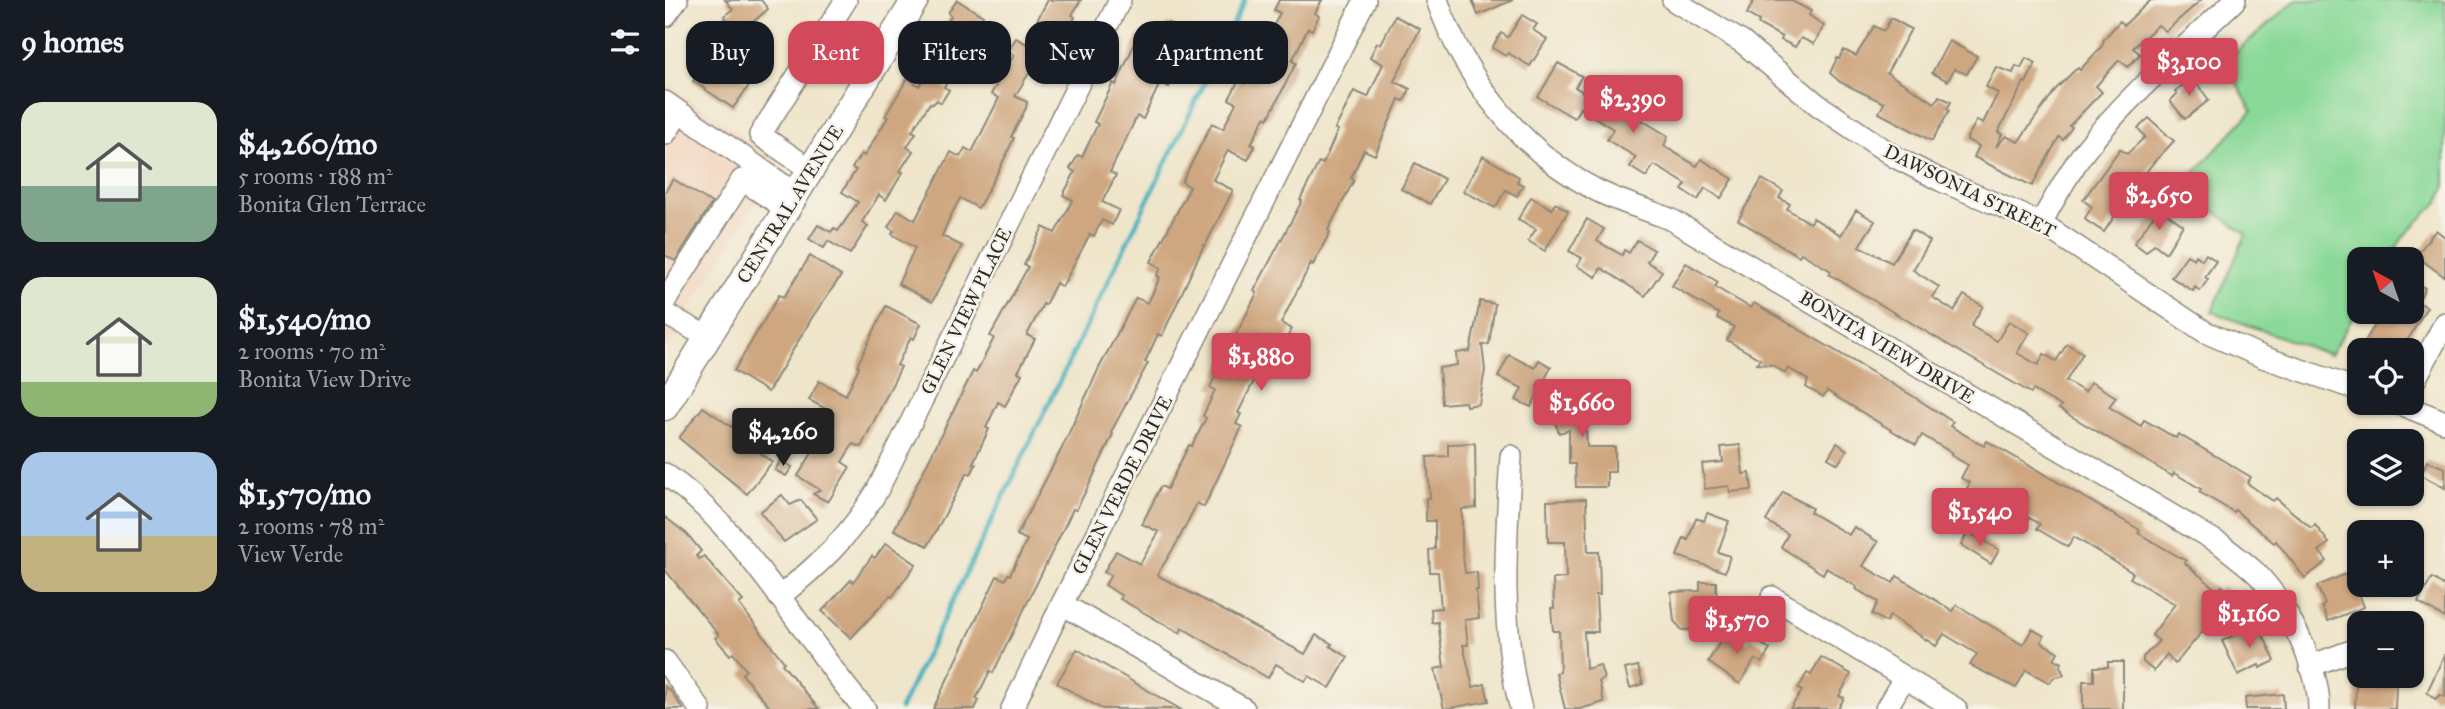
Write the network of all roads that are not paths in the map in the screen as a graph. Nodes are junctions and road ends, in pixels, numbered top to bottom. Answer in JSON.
{"nodes":[{"id":1,"x":677,"y":0,"type":"edge"},
{"id":2,"x":846,"y":0,"type":"edge"},
{"id":3,"x":915,"y":0,"type":"edge"},
{"id":4,"x":1120,"y":0,"type":"edge"},
{"id":5,"x":1364,"y":0,"type":"edge"},
{"id":6,"x":1437,"y":0,"type":"edge"},
{"id":7,"x":1673,"y":0,"type":"edge"},
{"id":8,"x":2235,"y":0,"type":"edge"},
{"id":9,"x":665,"y":16,"type":"edge"},
{"id":10,"x":672,"y":107,"type":"edge"},
{"id":11,"x":665,"y":134,"type":"edge"},
{"id":12,"x":811,"y":170,"type":"junction"},
{"id":13,"x":792,"y":201,"type":"junction"},
{"id":14,"x":2041,"y":223,"type":"junction"},
{"id":15,"x":669,"y":293,"type":"edge"},
{"id":16,"x":665,"y":314,"type":"edge"},
{"id":17,"x":2445,"y":323,"type":"edge"},
{"id":18,"x":708,"y":337,"type":"junction"},
{"id":19,"x":2424,"y":361,"type":"edge"},
{"id":20,"x":2347,"y":386,"type":"edge"},
{"id":21,"x":665,"y":407,"type":"edge"},
{"id":22,"x":2424,"y":410,"type":"edge"},
{"id":23,"x":2445,"y":422,"type":"edge"},
{"id":24,"x":1511,"y":456,"type":"dead end"},
{"id":25,"x":665,"y":474,"type":"edge"},
{"id":26,"x":779,"y":597,"type":"junction"},
{"id":27,"x":1772,"y":597,"type":"dead end"},
{"id":28,"x":1062,"y":604,"type":"junction"},
{"id":29,"x":2347,"y":653,"type":"edge"},
{"id":30,"x":665,"y":661,"type":"edge"},
{"id":31,"x":2310,"y":666,"type":"junction"},
{"id":32,"x":1904,"y":678,"type":"junction"},
{"id":33,"x":699,"y":709,"type":"edge"},
{"id":34,"x":865,"y":709,"type":"edge"},
{"id":35,"x":1012,"y":709,"type":"edge"},
{"id":36,"x":1244,"y":709,"type":"edge"},
{"id":37,"x":1521,"y":709,"type":"edge"},
{"id":38,"x":1886,"y":709,"type":"edge"},
{"id":39,"x":1956,"y":709,"type":"edge"},
{"id":40,"x":2319,"y":709,"type":"edge"}],
"edges":[{"from":1,"to":9,"type":"street"},
{"from":2,"to":12,"type":"street"},
{"from":3,"to":12,"type":"main road","name":"CENTRAL AVENUE"},
{"from":4,"to":26,"type":"street","name":"GLEN VIEW PLACE"},
{"from":5,"to":28,"type":"street","name":"GLEN VERDE DRIVE"},
{"from":6,"to":31,"type":"street","name":"BONITA VIEW DRIVE"},
{"from":7,"to":14,"type":"street","name":"DAWSONIA STREET"},
{"from":8,"to":14,"type":"street"},
{"from":10,"to":11,"type":"street"},
{"from":10,"to":13,"type":"street"},
{"from":12,"to":13,"type":"main road","name":"CENTRAL AVENUE"},
{"from":13,"to":15,"type":"street"},
{"from":13,"to":18,"type":"main road","name":"CENTRAL AVENUE"},
{"from":14,"to":20,"type":"street","name":"DAWSONIA STREET"},
{"from":16,"to":18,"type":"street"},
{"from":17,"to":19,"type":"street"},
{"from":18,"to":21,"type":"main road","name":"CENTRAL AVENUE"},
{"from":22,"to":23,"type":"street"},
{"from":24,"to":37,"type":"street"},
{"from":25,"to":26,"type":"street"},
{"from":26,"to":34,"type":"street"},
{"from":27,"to":32,"type":"street"},
{"from":28,"to":35,"type":"street","name":"GLEN VERDE DRIVE"},
{"from":28,"to":36,"type":"street"},
{"from":29,"to":31,"type":"street"},
{"from":30,"to":33,"type":"street"},
{"from":31,"to":40,"type":"street","name":"BONITA VIEW DRIVE"},
{"from":32,"to":38,"type":"street"},
{"from":32,"to":39,"type":"street"}]}
